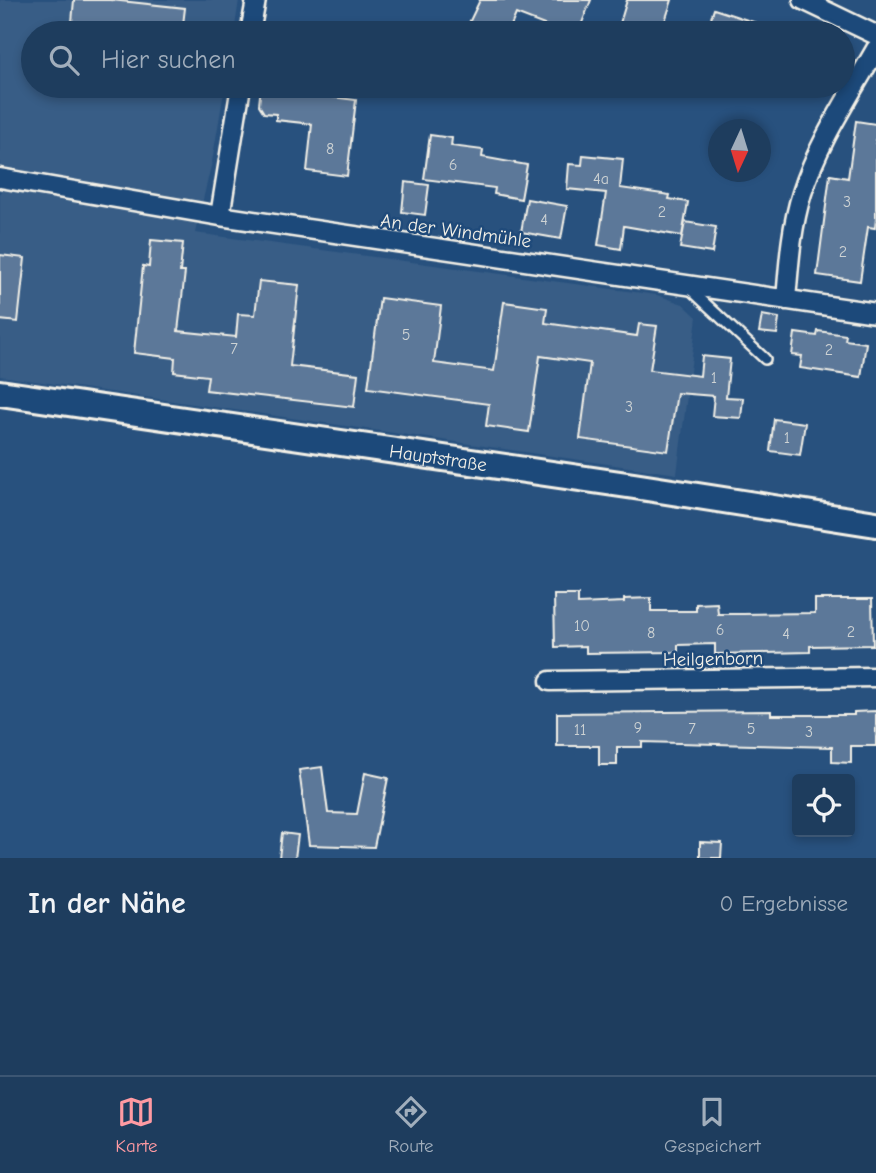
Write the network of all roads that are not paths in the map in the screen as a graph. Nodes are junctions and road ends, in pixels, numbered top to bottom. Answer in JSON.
{"nodes":[{"id":1,"x":256,"y":0,"type":"edge"},
{"id":2,"x":803,"y":0,"type":"edge"},
{"id":3,"x":252,"y":21,"type":"edge"},
{"id":4,"x":847,"y":21,"type":"edge"},
{"id":5,"x":855,"y":25,"type":"edge"},
{"id":6,"x":876,"y":35,"type":"edge"},
{"id":7,"x":876,"y":49,"type":"edge"},
{"id":8,"x":855,"y":86,"type":"edge"},
{"id":9,"x":240,"y":98,"type":"edge"},
{"id":10,"x":848,"y":98,"type":"edge"},
{"id":11,"x":0,"y":178,"type":"edge"},
{"id":12,"x":220,"y":216,"type":"junction"},
{"id":13,"x":686,"y":285,"type":"junction"},
{"id":14,"x":786,"y":300,"type":"junction"},
{"id":15,"x":876,"y":313,"type":"edge"},
{"id":16,"x":765,"y":359,"type":"dead end"},
{"id":17,"x":0,"y":393,"type":"edge"},
{"id":18,"x":876,"y":524,"type":"edge"},
{"id":19,"x":876,"y":677,"type":"edge"},
{"id":20,"x":550,"y":681,"type":"dead end"}],
"edges":[{"from":1,"to":3,"type":"street"},
{"from":2,"to":4,"type":"street"},
{"from":5,"to":6,"type":"street"},
{"from":7,"to":8,"type":"street"},
{"from":9,"to":12,"type":"street"},
{"from":10,"to":14,"type":"street"},
{"from":11,"to":12,"type":"street","name":"An der Windmühle"},
{"from":12,"to":13,"type":"street","name":"An der Windmühle"},
{"from":13,"to":14,"type":"street","name":"An der Windmühle"},
{"from":13,"to":16,"type":"lane"},
{"from":14,"to":15,"type":"street","name":"An der Windmühle"},
{"from":17,"to":18,"type":"main road","name":"Hauptstraße"},
{"from":19,"to":20,"type":"street","name":"Heilgenborn"}]}
